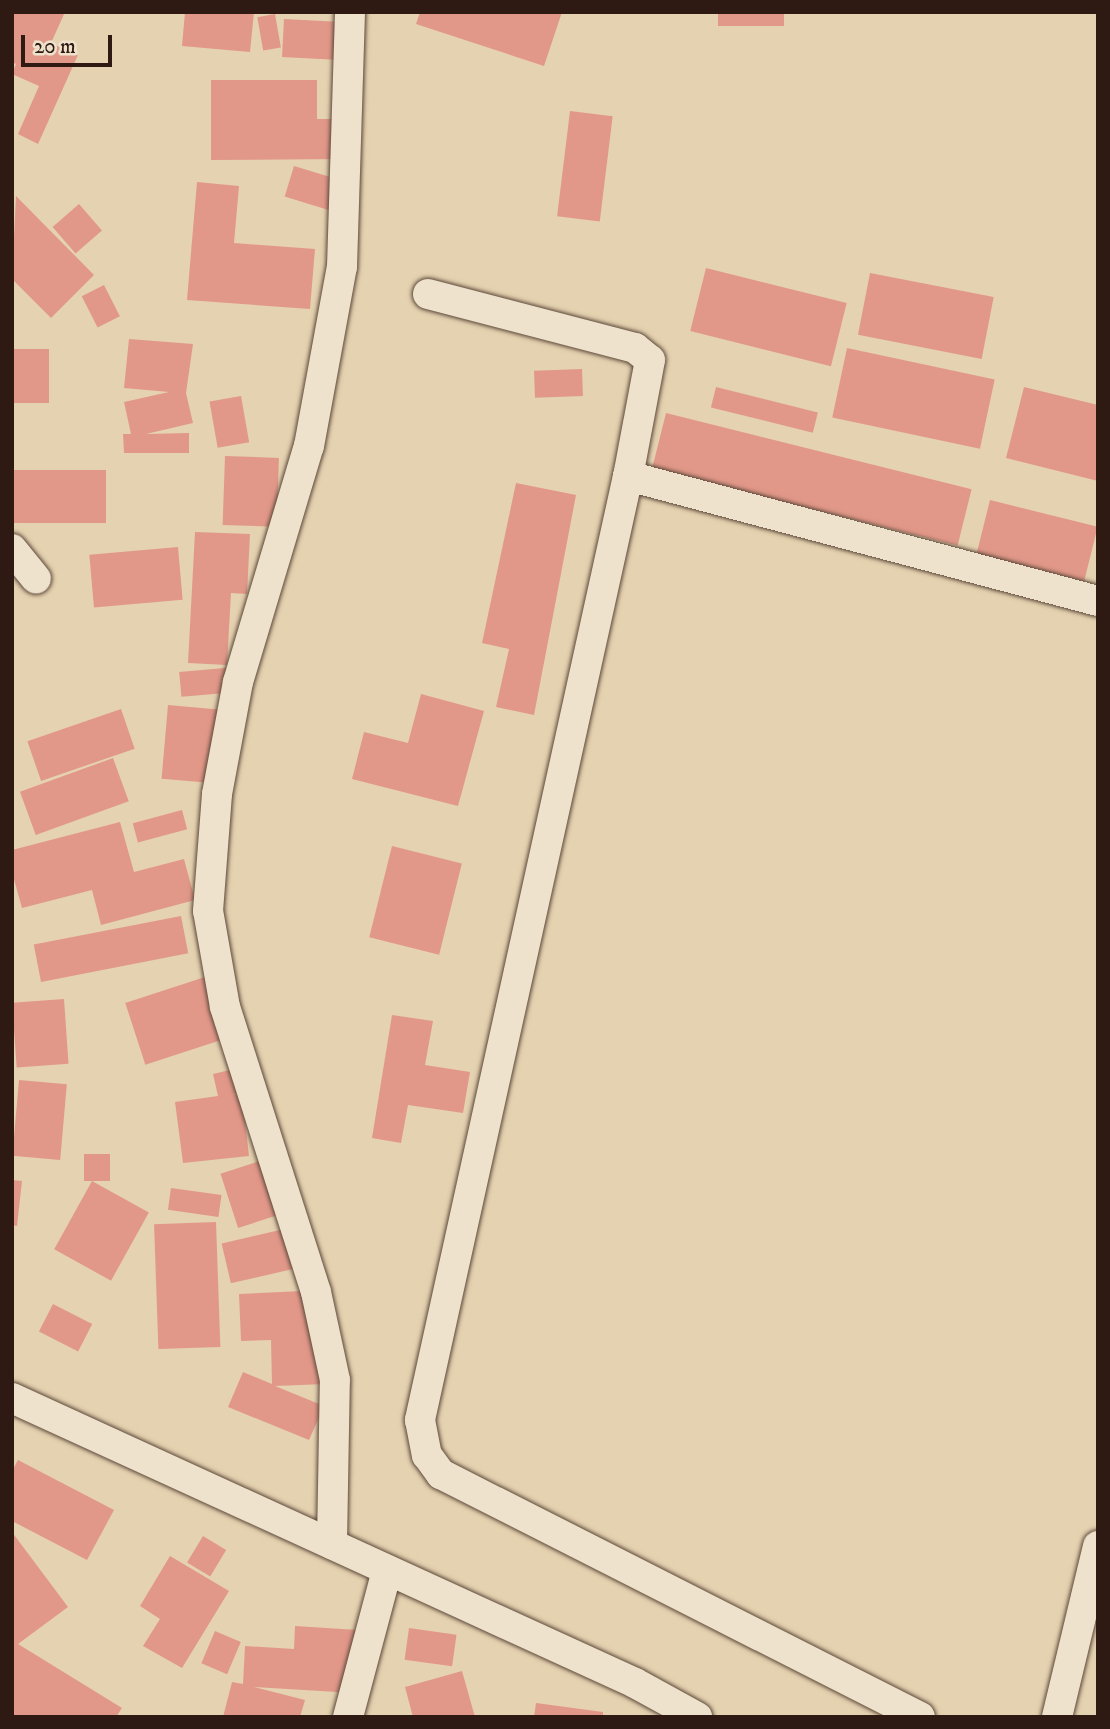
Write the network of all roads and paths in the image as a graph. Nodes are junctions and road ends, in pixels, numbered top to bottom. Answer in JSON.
{"nodes":[{"id":1,"x":351,"y":12,"type":"edge"},
{"id":2,"x":428,"y":294,"type":"dead end"},
{"id":3,"x":628,"y":476,"type":"junction"},
{"id":4,"x":12,"y":550,"type":"edge"},
{"id":5,"x":36,"y":579,"type":"dead end"},
{"id":6,"x":1098,"y":601,"type":"edge"},
{"id":7,"x":12,"y":1398,"type":"edge"},
{"id":8,"x":332,"y":1544,"type":"junction"},
{"id":9,"x":1098,"y":1546,"type":"edge"},
{"id":10,"x":387,"y":1570,"type":"junction"},
{"id":11,"x":1092,"y":1595,"type":"edge"},
{"id":12,"x":348,"y":1717,"type":"edge"},
{"id":13,"x":697,"y":1717,"type":"edge"},
{"id":14,"x":920,"y":1717,"type":"edge"},
{"id":15,"x":1057,"y":1717,"type":"edge"}],
"edges":[{"from":1,"to":8,"type":"street"},
{"from":2,"to":3,"type":"street"},
{"from":3,"to":6,"type":"street"},
{"from":3,"to":14,"type":"street"},
{"from":4,"to":5,"type":"street"},
{"from":7,"to":8,"type":"street"},
{"from":8,"to":10,"type":"street"},
{"from":9,"to":11,"type":"street"},
{"from":10,"to":12,"type":"street"},
{"from":10,"to":13,"type":"street"},
{"from":11,"to":15,"type":"street"}]}
